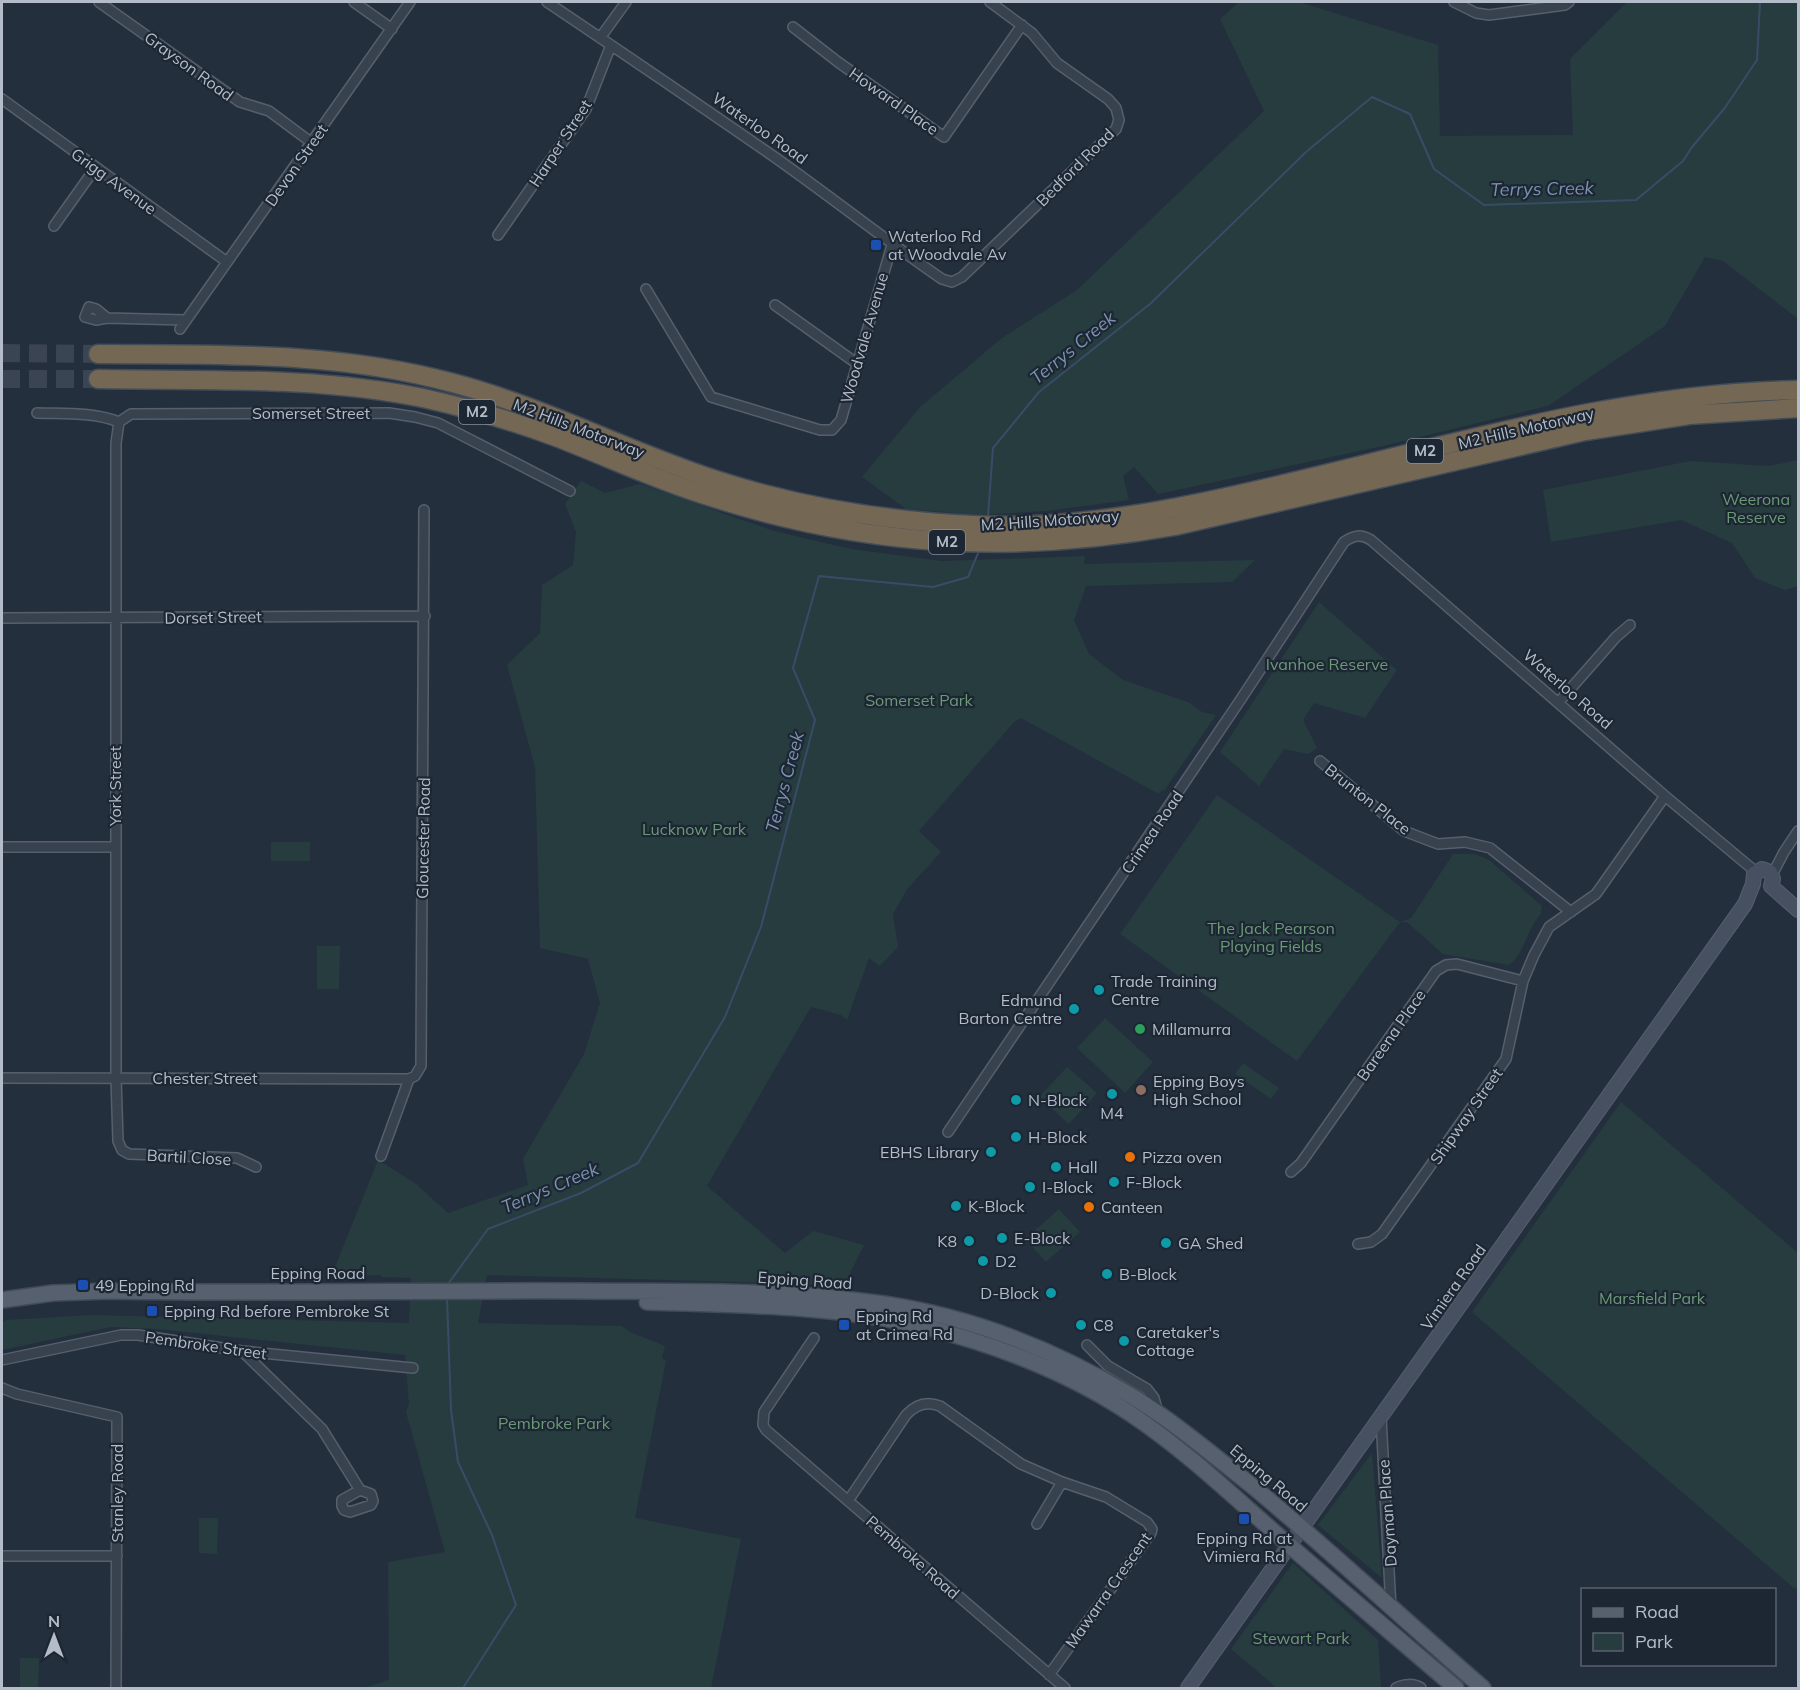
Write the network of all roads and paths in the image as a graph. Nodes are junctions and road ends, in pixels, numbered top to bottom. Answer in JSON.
{"nodes":[{"id":1,"x":99,"y":2,"type":"edge"},
{"id":2,"x":354,"y":2,"type":"edge"},
{"id":3,"x":411,"y":2,"type":"edge"},
{"id":4,"x":547,"y":2,"type":"edge"},
{"id":5,"x":626,"y":2,"type":"edge"},
{"id":6,"x":990,"y":2,"type":"edge"},
{"id":7,"x":1454,"y":2,"type":"edge"},
{"id":8,"x":1569,"y":2,"type":"edge"},
{"id":9,"x":1022,"y":25,"type":"junction"},
{"id":10,"x":792,"y":27,"type":"dead end"},
{"id":11,"x":392,"y":29,"type":"junction"},
{"id":12,"x":600,"y":38,"type":"junction"},
{"id":13,"x":611,"y":45,"type":"junction"},
{"id":14,"x":2,"y":99,"type":"edge"},
{"id":15,"x":312,"y":143,"type":"junction"},
{"id":16,"x":96,"y":167,"type":"junction"},
{"id":17,"x":54,"y":226,"type":"dead end"},
{"id":18,"x":498,"y":235,"type":"dead end"},
{"id":19,"x":892,"y":245,"type":"junction"},
{"id":20,"x":227,"y":262,"type":"junction"},
{"id":21,"x":952,"y":282,"type":"joint"},
{"id":22,"x":646,"y":289,"type":"dead end"},
{"id":23,"x":775,"y":305,"type":"dead end"},
{"id":24,"x":106,"y":318,"type":"dead end"},
{"id":25,"x":98,"y":354,"type":"tunnel mouth"},
{"id":26,"x":856,"y":363,"type":"junction"},
{"id":27,"x":98,"y":379,"type":"tunnel mouth"},
{"id":28,"x":1798,"y":390,"type":"edge"},
{"id":29,"x":1798,"y":408,"type":"edge"},
{"id":30,"x":38,"y":413,"type":"dead end"},
{"id":31,"x":119,"y":422,"type":"junction"},
{"id":32,"x":570,"y":491,"type":"dead end"},
{"id":33,"x":424,"y":510,"type":"dead end"},
{"id":34,"x":1357,"y":536,"type":"joint"},
{"id":35,"x":425,"y":616,"type":"junction"},
{"id":36,"x":2,"y":618,"type":"edge"},
{"id":37,"x":115,"y":618,"type":"junction"},
{"id":38,"x":1630,"y":625,"type":"dead end"},
{"id":39,"x":1558,"y":703,"type":"junction"},
{"id":40,"x":1320,"y":761,"type":"dead end"},
{"id":41,"x":1665,"y":796,"type":"junction"},
{"id":42,"x":1798,"y":831,"type":"edge"},
{"id":43,"x":2,"y":847,"type":"edge"},
{"id":44,"x":116,"y":847,"type":"junction"},
{"id":45,"x":1763,"y":879,"type":"junction"},
{"id":46,"x":1798,"y":910,"type":"edge"},
{"id":47,"x":1571,"y":912,"type":"junction"},
{"id":48,"x":1523,"y":981,"type":"junction"},
{"id":49,"x":2,"y":1078,"type":"edge"},
{"id":50,"x":116,"y":1078,"type":"junction"},
{"id":51,"x":409,"y":1079,"type":"junction"},
{"id":52,"x":948,"y":1132,"type":"dead end"},
{"id":53,"x":122,"y":1150,"type":"joint"},
{"id":54,"x":381,"y":1156,"type":"dead end"},
{"id":55,"x":256,"y":1167,"type":"dead end"},
{"id":56,"x":1291,"y":1172,"type":"dead end"},
{"id":57,"x":1358,"y":1244,"type":"dead end"},
{"id":58,"x":487,"y":1295,"type":"junction"},
{"id":59,"x":403,"y":1296,"type":"junction"},
{"id":60,"x":2,"y":1300,"type":"edge"},
{"id":61,"x":2,"y":1309,"type":"edge"},
{"id":62,"x":814,"y":1338,"type":"dead end"},
{"id":63,"x":1087,"y":1345,"type":"dead end"},
{"id":64,"x":242,"y":1351,"type":"junction"},
{"id":65,"x":2,"y":1360,"type":"edge"},
{"id":66,"x":413,"y":1368,"type":"dead end"},
{"id":67,"x":2,"y":1388,"type":"edge"},
{"id":68,"x":1158,"y":1413,"type":"junction"},
{"id":69,"x":1381,"y":1417,"type":"junction"},
{"id":70,"x":1062,"y":1482,"type":"junction"},
{"id":71,"x":360,"y":1490,"type":"dead end"},
{"id":72,"x":848,"y":1501,"type":"junction"},
{"id":73,"x":1037,"y":1524,"type":"dead end"},
{"id":74,"x":1301,"y":1528,"type":"junction"},
{"id":75,"x":1289,"y":1545,"type":"junction"},
{"id":76,"x":2,"y":1556,"type":"edge"},
{"id":77,"x":117,"y":1556,"type":"junction"},
{"id":78,"x":1391,"y":1609,"type":"junction"},
{"id":79,"x":1049,"y":1675,"type":"junction"},
{"id":80,"x":1396,"y":1688,"type":"edge"},
{"id":81,"x":116,"y":1689,"type":"edge"},
{"id":82,"x":1065,"y":1689,"type":"edge"},
{"id":83,"x":1188,"y":1689,"type":"edge"},
{"id":84,"x":1421,"y":1689,"type":"edge"},
{"id":85,"x":1456,"y":1689,"type":"edge"},
{"id":86,"x":1483,"y":1689,"type":"edge"}],
"edges":[{"from":1,"to":15,"type":"street","name":"Grayson Road"},
{"from":2,"to":11,"type":"street"},
{"from":3,"to":11,"type":"street","name":"Devon Street"},
{"from":4,"to":12,"type":"street","name":"Waterloo Road"},
{"from":5,"to":12,"type":"street"},
{"from":6,"to":9,"type":"street"},
{"from":7,"to":8,"type":"street"},
{"from":9,"to":10,"type":"street","name":"Howard Place"},
{"from":9,"to":21,"type":"street","name":"Bedford Road"},
{"from":11,"to":15,"type":"street","name":"Devon Street"},
{"from":12,"to":13,"type":"street","name":"Waterloo Road"},
{"from":13,"to":18,"type":"street","name":"Harper Street"},
{"from":13,"to":19,"type":"street","name":"Waterloo Road"},
{"from":14,"to":16,"type":"street","name":"Grigg Avenue"},
{"from":15,"to":20,"type":"street","name":"Devon Street"},
{"from":16,"to":17,"type":"street"},
{"from":16,"to":20,"type":"street","name":"Grigg Avenue"},
{"from":19,"to":21,"type":"street","name":"Waterloo Road"},
{"from":19,"to":26,"type":"street","name":"Woodvale Avenue"},
{"from":20,"to":24,"type":"street","name":"Devon Street"},
{"from":22,"to":26,"type":"street","name":"Woodvale Avenue"},
{"from":23,"to":26,"type":"street"},
{"from":25,"to":28,"type":"highway","name":"M2 Hills Motorway","number":"M2"},
{"from":27,"to":29,"type":"highway","name":"M2 Hills Motorway","number":"M2"},
{"from":30,"to":31,"type":"street","name":"Somerset Street"},
{"from":31,"to":32,"type":"street","name":"Somerset Street"},
{"from":31,"to":37,"type":"street","name":"York Street"},
{"from":33,"to":35,"type":"street","name":"Gloucester Road"},
{"from":34,"to":39,"type":"street","name":"Waterloo Road"},
{"from":34,"to":52,"type":"street","name":"Crimea Road"},
{"from":35,"to":37,"type":"street","name":"Dorset Street"},
{"from":35,"to":51,"type":"street","name":"Gloucester Road"},
{"from":36,"to":37,"type":"street","name":"Dorset Street"},
{"from":37,"to":44,"type":"street","name":"York Street"},
{"from":38,"to":39,"type":"street"},
{"from":39,"to":41,"type":"street","name":"Waterloo Road"},
{"from":40,"to":47,"type":"street","name":"Brunton Place"},
{"from":41,"to":45,"type":"street","name":"Waterloo Road"},
{"from":41,"to":47,"type":"street","name":"Shipway Street"},
{"from":42,"to":45,"type":"street","name":"Vimiera Road"},
{"from":43,"to":44,"type":"street"},
{"from":44,"to":50,"type":"street","name":"York Street"},
{"from":45,"to":46,"type":"street","name":"Waterloo Road"},
{"from":45,"to":69,"type":"street","name":"Vimiera Road"},
{"from":47,"to":48,"type":"street","name":"Shipway Street"},
{"from":48,"to":56,"type":"street","name":"Bareena Place"},
{"from":48,"to":57,"type":"street","name":"Shipway Street"},
{"from":49,"to":50,"type":"street","name":"Chester Street"},
{"from":50,"to":51,"type":"street","name":"Chester Street"},
{"from":50,"to":53,"type":"street","name":"York Street"},
{"from":51,"to":54,"type":"street","name":"Gloucester Road"},
{"from":53,"to":55,"type":"street","name":"Bartil Close"},
{"from":58,"to":59,"type":"main road","name":"Epping Road"},
{"from":58,"to":68,"type":"main road","name":"Epping Road"},
{"from":58,"to":75,"type":"main road","name":"Epping Road"},
{"from":59,"to":60,"type":"main road","name":"Epping Road"},
{"from":59,"to":61,"type":"main road","name":"Epping Road"},
{"from":62,"to":72,"type":"street","name":"Pembroke Road"},
{"from":63,"to":68,"type":"street"},
{"from":64,"to":65,"type":"street","name":"Pembroke Street"},
{"from":64,"to":66,"type":"street","name":"Pembroke Street"},
{"from":64,"to":71,"type":"street"},
{"from":67,"to":77,"type":"street","name":"Stanley Road"},
{"from":68,"to":74,"type":"main road","name":"Epping Road"},
{"from":69,"to":74,"type":"street","name":"Vimiera Road"},
{"from":69,"to":78,"type":"street","name":"Dayman Place"},
{"from":70,"to":72,"type":"street","name":"Mawarra Crescent"},
{"from":70,"to":73,"type":"street"},
{"from":70,"to":79,"type":"street","name":"Mawarra Crescent"},
{"from":72,"to":79,"type":"street","name":"Pembroke Road"},
{"from":74,"to":75,"type":"street","name":"Vimiera Road"},
{"from":74,"to":78,"type":"main road","name":"Epping Road"},
{"from":75,"to":83,"type":"street","name":"Vimiera Road"},
{"from":75,"to":85,"type":"main road","name":"Epping Road"},
{"from":76,"to":77,"type":"street"},
{"from":77,"to":81,"type":"street","name":"Stanley Road"},
{"from":78,"to":86,"type":"main road","name":"Epping Road"},
{"from":79,"to":82,"type":"street","name":"Pembroke Road"},
{"from":80,"to":84,"type":"street"}]}
